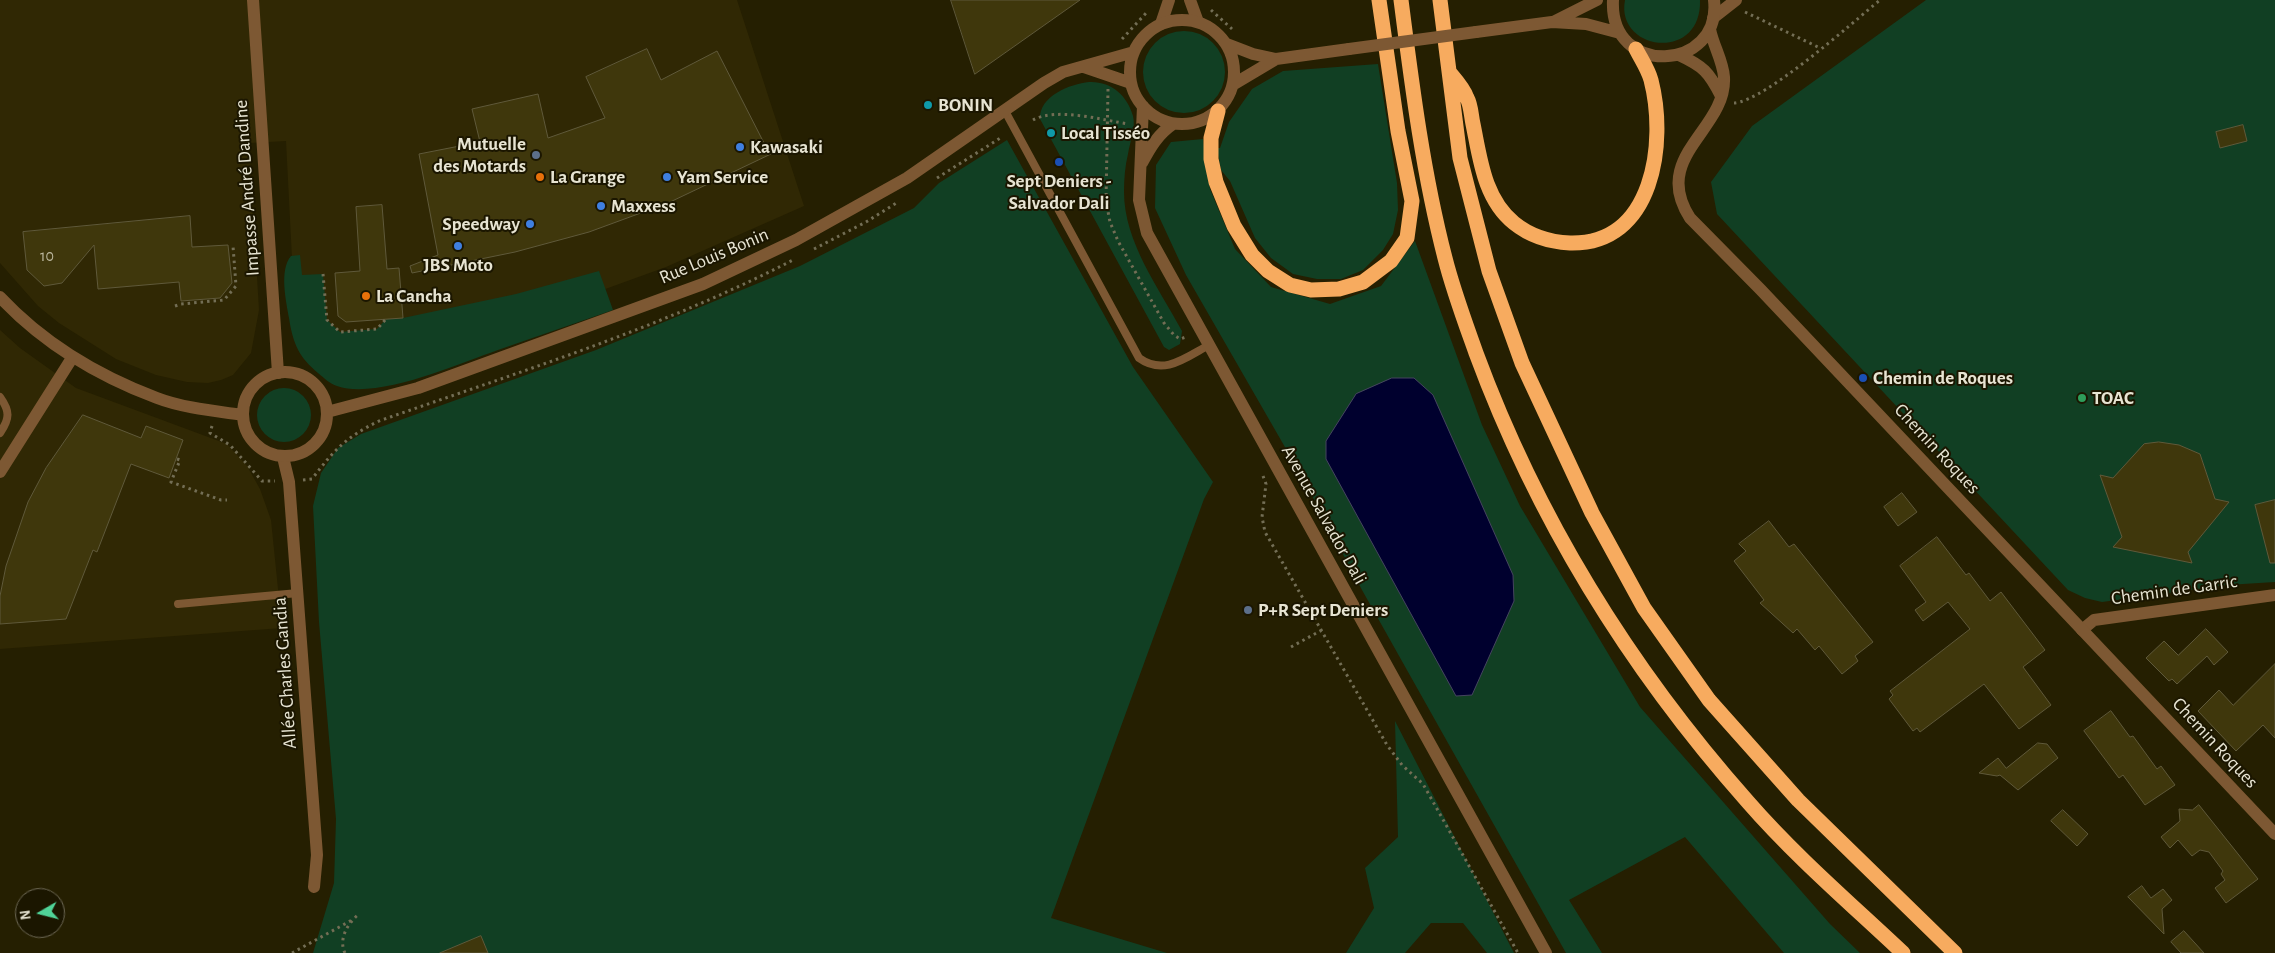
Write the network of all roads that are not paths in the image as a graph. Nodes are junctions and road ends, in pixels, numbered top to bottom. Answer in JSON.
{"nodes":[{"id":1,"x":253,"y":0,"type":"edge"},
{"id":2,"x":1169,"y":0,"type":"edge"},
{"id":3,"x":1190,"y":0,"type":"edge"},
{"id":4,"x":1379,"y":0,"type":"edge"},
{"id":5,"x":1401,"y":0,"type":"edge"},
{"id":6,"x":1440,"y":0,"type":"edge"},
{"id":7,"x":1597,"y":0,"type":"edge"},
{"id":8,"x":1613,"y":0,"type":"edge"},
{"id":9,"x":1714,"y":0,"type":"edge"},
{"id":10,"x":1736,"y":0,"type":"edge"},
{"id":11,"x":1198,"y":22,"type":"junction"},
{"id":12,"x":1552,"y":22,"type":"junction"},
{"id":13,"x":1712,"y":23,"type":"junction"},
{"id":14,"x":1161,"y":24,"type":"junction"},
{"id":15,"x":1620,"y":34,"type":"junction"},
{"id":16,"x":1227,"y":44,"type":"junction"},
{"id":17,"x":1636,"y":49,"type":"junction"},
{"id":18,"x":1134,"y":52,"type":"junction"},
{"id":19,"x":1678,"y":55,"type":"junction"},
{"id":20,"x":1276,"y":59,"type":"junction"},
{"id":21,"x":1084,"y":67,"type":"junction"},
{"id":22,"x":1449,"y":70,"type":"junction"},
{"id":23,"x":1131,"y":83,"type":"junction"},
{"id":24,"x":1234,"y":84,"type":"junction"},
{"id":25,"x":1719,"y":100,"type":"junction"},
{"id":26,"x":1143,"y":106,"type":"junction"},
{"id":27,"x":1005,"y":111,"type":"junction"},
{"id":28,"x":1218,"y":111,"type":"junction"},
{"id":29,"x":1173,"y":124,"type":"junction"},
{"id":30,"x":1140,"y":166,"type":"junction"},
{"id":31,"x":0,"y":297,"type":"edge"},
{"id":32,"x":1208,"y":345,"type":"junction"},
{"id":33,"x":72,"y":358,"type":"junction"},
{"id":34,"x":278,"y":373,"type":"junction"},
{"id":35,"x":0,"y":397,"type":"edge"},
{"id":36,"x":327,"y":412,"type":"junction"},
{"id":37,"x":243,"y":415,"type":"junction"},
{"id":38,"x":0,"y":433,"type":"edge"},
{"id":39,"x":283,"y":457,"type":"junction"},
{"id":40,"x":0,"y":472,"type":"edge"},
{"id":41,"x":298,"y":593,"type":"junction"},
{"id":42,"x":2275,"y":594,"type":"edge"},
{"id":43,"x":178,"y":604,"type":"dead end"},
{"id":44,"x":2082,"y":630,"type":"junction"},
{"id":45,"x":2275,"y":834,"type":"edge"},
{"id":46,"x":314,"y":887,"type":"dead end"},
{"id":47,"x":1546,"y":953,"type":"edge"},
{"id":48,"x":1903,"y":953,"type":"edge"},
{"id":49,"x":1955,"y":953,"type":"edge"}],
"edges":[{"from":1,"to":34,"type":"street","name":"Impasse André Dandine"},
{"from":2,"to":14,"type":"street"},
{"from":3,"to":11,"type":"street"},
{"from":4,"to":28,"type":"highway"},
{"from":5,"to":48,"type":"highway"},
{"from":6,"to":22,"type":"highway"},
{"from":7,"to":12,"type":"street"},
{"from":8,"to":15,"type":"street"},
{"from":9,"to":13,"type":"street","name":"Chemin Roques"},
{"from":10,"to":13,"type":"street"},
{"from":11,"to":14,"type":"street"},
{"from":11,"to":16,"type":"street"},
{"from":12,"to":15,"type":"street"},
{"from":12,"to":20,"type":"street","bridge":true},
{"from":13,"to":19,"type":"street"},
{"from":13,"to":25,"type":"street","name":"Chemin Roques"},
{"from":14,"to":18,"type":"street"},
{"from":15,"to":17,"type":"street"},
{"from":16,"to":20,"type":"street"},
{"from":16,"to":24,"type":"street"},
{"from":17,"to":19,"type":"street"},
{"from":17,"to":22,"type":"highway"},
{"from":18,"to":21,"type":"street","name":"Rue Louis Bonin"},
{"from":18,"to":23,"type":"street"},
{"from":19,"to":25,"type":"street"},
{"from":20,"to":24,"type":"street"},
{"from":21,"to":23,"type":"street"},
{"from":21,"to":27,"type":"street","name":"Rue Louis Bonin"},
{"from":22,"to":49,"type":"highway"},
{"from":23,"to":26,"type":"street"},
{"from":24,"to":28,"type":"street"},
{"from":25,"to":44,"type":"street","name":"Chemin Roques"},
{"from":26,"to":29,"type":"street"},
{"from":26,"to":30,"type":"street","name":"Avenue Salvador Dali"},
{"from":27,"to":32,"type":"lane"},
{"from":27,"to":36,"type":"street","name":"Rue Louis Bonin"},
{"from":28,"to":29,"type":"street"},
{"from":29,"to":30,"type":"street","name":"Avenue Salvador Dali"},
{"from":30,"to":32,"type":"street","name":"Avenue Salvador Dali"},
{"from":31,"to":33,"type":"street"},
{"from":32,"to":47,"type":"street","name":"Avenue Salvador Dali"},
{"from":33,"to":37,"type":"street"},
{"from":33,"to":40,"type":"street"},
{"from":34,"to":36,"type":"street"},
{"from":34,"to":37,"type":"street"},
{"from":35,"to":38,"type":"lane"},
{"from":36,"to":39,"type":"street"},
{"from":37,"to":39,"type":"street"},
{"from":39,"to":41,"type":"street","name":"Allée Charles Gandia"},
{"from":41,"to":43,"type":"lane"},
{"from":41,"to":46,"type":"street","name":"Allée Charles Gandia"},
{"from":42,"to":44,"type":"street","name":"Chemin de Garric"},
{"from":44,"to":45,"type":"street","name":"Chemin Roques"}]}
